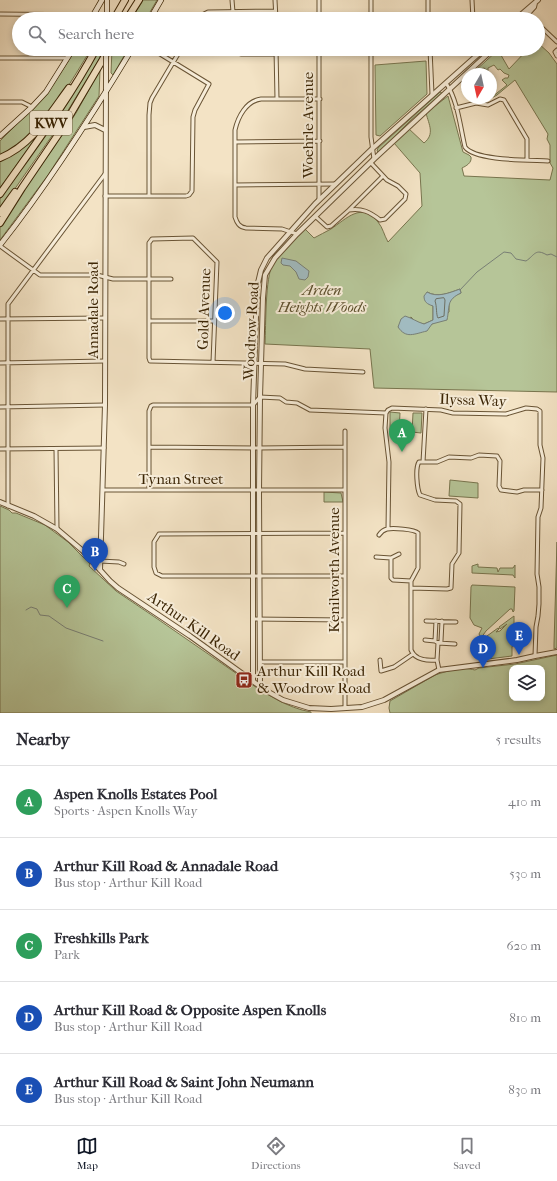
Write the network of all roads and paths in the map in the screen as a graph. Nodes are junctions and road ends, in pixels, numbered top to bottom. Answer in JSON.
{"nodes":[{"id":1,"x":106,"y":0,"type":"edge"},
{"id":2,"x":125,"y":0,"type":"edge"},
{"id":3,"x":139,"y":0,"type":"edge"},
{"id":4,"x":161,"y":0,"type":"edge"},
{"id":5,"x":232,"y":0,"type":"edge"},
{"id":6,"x":275,"y":0,"type":"edge"},
{"id":7,"x":319,"y":0,"type":"edge"},
{"id":8,"x":371,"y":0,"type":"edge"},
{"id":9,"x":428,"y":0,"type":"edge"},
{"id":10,"x":472,"y":0,"type":"edge"},
{"id":11,"x":535,"y":1,"type":"edge"},
{"id":12,"x":276,"y":11,"type":"joint"},
{"id":13,"x":96,"y":12,"type":"edge"},
{"id":14,"x":107,"y":12,"type":"edge"},
{"id":15,"x":118,"y":12,"type":"edge"},
{"id":16,"x":132,"y":12,"type":"edge"},
{"id":17,"x":154,"y":12,"type":"edge"},
{"id":18,"x":208,"y":12,"type":"edge"},
{"id":19,"x":232,"y":12,"type":"junction"},
{"id":20,"x":319,"y":12,"type":"edge"},
{"id":21,"x":371,"y":12,"type":"edge"},
{"id":22,"x":428,"y":12,"type":"edge"},
{"id":23,"x":473,"y":12,"type":"edge"},
{"id":24,"x":523,"y":12,"type":"edge"},
{"id":25,"x":530,"y":12,"type":"edge"},
{"id":26,"x":0,"y":14,"type":"edge"},
{"id":27,"x":12,"y":14,"type":"edge"},
{"id":28,"x":545,"y":31,"type":"edge"},
{"id":29,"x":557,"y":42,"type":"edge"},
{"id":30,"x":557,"y":50,"type":"edge"},
{"id":31,"x":91,"y":56,"type":"edge"},
{"id":32,"x":92,"y":56,"type":"edge"},
{"id":33,"x":106,"y":56,"type":"edge"},
{"id":34,"x":106,"y":56,"type":"edge"},
{"id":35,"x":128,"y":56,"type":"edge"},
{"id":36,"x":163,"y":56,"type":"edge"},
{"id":37,"x":177,"y":56,"type":"edge"},
{"id":38,"x":276,"y":56,"type":"edge"},
{"id":39,"x":319,"y":56,"type":"edge"},
{"id":40,"x":371,"y":56,"type":"edge"},
{"id":41,"x":430,"y":56,"type":"edge"},
{"id":42,"x":475,"y":56,"type":"edge"},
{"id":43,"x":557,"y":56,"type":"edge"},
{"id":44,"x":0,"y":58,"type":"edge"},
{"id":45,"x":67,"y":58,"type":"joint"},
{"id":46,"x":485,"y":58,"type":"edge"},
{"id":47,"x":173,"y":62,"type":"junction"},
{"id":48,"x":446,"y":83,"type":"junction"},
{"id":49,"x":450,"y":89,"type":"junction"},
{"id":50,"x":105,"y":92,"type":"junction"},
{"id":51,"x":432,"y":94,"type":"junction"},
{"id":52,"x":277,"y":99,"type":"junction"},
{"id":53,"x":320,"y":99,"type":"junction"},
{"id":54,"x":0,"y":102,"type":"edge"},
{"id":55,"x":32,"y":107,"type":"junction"},
{"id":56,"x":456,"y":108,"type":"junction"},
{"id":57,"x":84,"y":126,"type":"junction"},
{"id":58,"x":105,"y":130,"type":"junction"},
{"id":59,"x":0,"y":136,"type":"edge"},
{"id":60,"x":320,"y":141,"type":"junction"},
{"id":61,"x":235,"y":142,"type":"junction"},
{"id":62,"x":373,"y":148,"type":"junction"},
{"id":63,"x":44,"y":155,"type":"junction"},
{"id":64,"x":0,"y":158,"type":"edge"},
{"id":65,"x":374,"y":159,"type":"junction"},
{"id":66,"x":527,"y":160,"type":"junction"},
{"id":67,"x":548,"y":161,"type":"dead end"},
{"id":68,"x":371,"y":163,"type":"junction"},
{"id":69,"x":105,"y":174,"type":"junction"},
{"id":70,"x":383,"y":176,"type":"junction"},
{"id":71,"x":319,"y":184,"type":"junction"},
{"id":72,"x":336,"y":184,"type":"junction"},
{"id":73,"x":236,"y":186,"type":"junction"},
{"id":74,"x":0,"y":194,"type":"edge"},
{"id":75,"x":105,"y":196,"type":"junction"},
{"id":76,"x":149,"y":196,"type":"junction"},
{"id":77,"x":319,"y":200,"type":"junction"},
{"id":78,"x":349,"y":210,"type":"junction"},
{"id":79,"x":0,"y":212,"type":"edge"},
{"id":80,"x":316,"y":217,"type":"junction"},
{"id":81,"x":0,"y":223,"type":"edge"},
{"id":82,"x":290,"y":232,"type":"junction"},
{"id":83,"x":297,"y":234,"type":"junction"},
{"id":84,"x":0,"y":245,"type":"edge"},
{"id":85,"x":32,"y":270,"type":"junction"},
{"id":86,"x":105,"y":277,"type":"junction"},
{"id":87,"x":149,"y":279,"type":"junction"},
{"id":88,"x":171,"y":279,"type":"dead end"},
{"id":89,"x":105,"y":318,"type":"junction"},
{"id":90,"x":0,"y":319,"type":"edge"},
{"id":91,"x":7,"y":319,"type":"junction"},
{"id":92,"x":149,"y":321,"type":"junction"},
{"id":93,"x":214,"y":321,"type":"junction"},
{"id":94,"x":105,"y":361,"type":"junction"},
{"id":95,"x":7,"y":362,"type":"junction"},
{"id":96,"x":213,"y":362,"type":"junction"},
{"id":97,"x":0,"y":363,"type":"edge"},
{"id":98,"x":254,"y":363,"type":"junction"},
{"id":99,"x":261,"y":363,"type":"junction"},
{"id":100,"x":363,"y":372,"type":"dead end"},
{"id":101,"x":260,"y":397,"type":"junction"},
{"id":102,"x":105,"y":405,"type":"junction"},
{"id":103,"x":252,"y":405,"type":"junction"},
{"id":104,"x":0,"y":407,"type":"edge"},
{"id":105,"x":8,"y":407,"type":"junction"},
{"id":106,"x":426,"y":409,"type":"junction"},
{"id":107,"x":386,"y":413,"type":"junction"},
{"id":108,"x":345,"y":432,"type":"dead end"},
{"id":109,"x":149,"y":447,"type":"junction"},
{"id":110,"x":345,"y":447,"type":"junction"},
{"id":111,"x":104,"y":448,"type":"junction"},
{"id":112,"x":253,"y":448,"type":"junction"},
{"id":113,"x":260,"y":448,"type":"junction"},
{"id":114,"x":0,"y":449,"type":"edge"},
{"id":115,"x":8,"y":449,"type":"junction"},
{"id":116,"x":56,"y":449,"type":"junction"},
{"id":117,"x":423,"y":462,"type":"junction"},
{"id":118,"x":103,"y":490,"type":"junction"},
{"id":119,"x":149,"y":490,"type":"junction"},
{"id":120,"x":253,"y":490,"type":"junction"},
{"id":121,"x":345,"y":490,"type":"junction"},
{"id":122,"x":542,"y":490,"type":"junction"},
{"id":123,"x":259,"y":491,"type":"junction"},
{"id":124,"x":0,"y":502,"type":"edge"},
{"id":125,"x":8,"y":506,"type":"junction"},
{"id":126,"x":57,"y":529,"type":"junction"},
{"id":127,"x":388,"y":529,"type":"junction"},
{"id":128,"x":253,"y":533,"type":"junction"},
{"id":129,"x":259,"y":534,"type":"junction"},
{"id":130,"x":345,"y":534,"type":"junction"},
{"id":131,"x":379,"y":535,"type":"dead end"},
{"id":132,"x":399,"y":554,"type":"dead end"},
{"id":133,"x":376,"y":558,"type":"dead end"},
{"id":134,"x":391,"y":558,"type":"junction"},
{"id":135,"x":100,"y":561,"type":"junction"},
{"id":136,"x":124,"y":564,"type":"dead end"},
{"id":137,"x":100,"y":570,"type":"junction"},
{"id":138,"x":259,"y":576,"type":"junction"},
{"id":139,"x":345,"y":576,"type":"junction"},
{"id":140,"x":252,"y":577,"type":"junction"},
{"id":141,"x":411,"y":581,"type":"junction"},
{"id":142,"x":411,"y":588,"type":"junction"},
{"id":143,"x":253,"y":619,"type":"junction"},
{"id":144,"x":260,"y":619,"type":"junction"},
{"id":145,"x":345,"y":620,"type":"junction"},
{"id":146,"x":426,"y":621,"type":"dead end"},
{"id":147,"x":436,"y":621,"type":"junction"},
{"id":148,"x":442,"y":621,"type":"junction"},
{"id":149,"x":456,"y":622,"type":"dead end"},
{"id":150,"x":425,"y":640,"type":"dead end"},
{"id":151,"x":437,"y":642,"type":"junction"},
{"id":152,"x":455,"y":644,"type":"dead end"},
{"id":153,"x":557,"y":652,"type":"edge"},
{"id":154,"x":413,"y":654,"type":"junction"},
{"id":155,"x":535,"y":656,"type":"junction"},
{"id":156,"x":380,"y":660,"type":"dead end"},
{"id":157,"x":437,"y":660,"type":"junction"},
{"id":158,"x":260,"y":662,"type":"junction"},
{"id":159,"x":345,"y":662,"type":"junction"},
{"id":160,"x":439,"y":670,"type":"junction"},
{"id":161,"x":253,"y":681,"type":"junction"},
{"id":162,"x":260,"y":686,"type":"junction"},
{"id":163,"x":346,"y":708,"type":"junction"}],
"edges":[{"from":1,"to":13,"type":"main road"},
{"from":1,"to":14,"type":"street"},
{"from":2,"to":15,"type":"highway"},
{"from":3,"to":16,"type":"highway"},
{"from":4,"to":17,"type":"main road"},
{"from":5,"to":19,"type":"street"},
{"from":6,"to":12,"type":"street"},
{"from":7,"to":20,"type":"street"},
{"from":8,"to":21,"type":"street"},
{"from":9,"to":22,"type":"street"},
{"from":10,"to":23,"type":"street"},
{"from":11,"to":24,"type":"street"},
{"from":11,"to":25,"type":"street"},
{"from":12,"to":19,"type":"street"},
{"from":18,"to":19,"type":"street"},
{"from":26,"to":27,"type":"street"},
{"from":28,"to":29,"type":"street"},
{"from":30,"to":43,"type":"street"},
{"from":31,"to":64,"type":"highway"},
{"from":32,"to":74,"type":"highway","number":"KWV"},
{"from":33,"to":50,"type":"street","name":"Annadale Road","bridge":true},
{"from":34,"to":63,"type":"highway","number":"KWV"},
{"from":35,"to":50,"type":"main road"},
{"from":36,"to":47,"type":"street"},
{"from":37,"to":47,"type":"street"},
{"from":38,"to":52,"type":"street"},
{"from":39,"to":53,"type":"street","name":"Woehrle Avenue"},
{"from":40,"to":62,"type":"street"},
{"from":41,"to":51,"type":"street"},
{"from":42,"to":48,"type":"street","name":"Woodrow Road"},
{"from":44,"to":45,"type":"street"},
{"from":45,"to":55,"type":"main road"},
{"from":46,"to":49,"type":"street","name":"Woodrow Road"},
{"from":47,"to":76,"type":"street"},
{"from":47,"to":76,"type":"street"},
{"from":48,"to":49,"type":"street"},
{"from":48,"to":51,"type":"street","name":"Woodrow Road"},
{"from":49,"to":56,"type":"street"},
{"from":49,"to":65,"type":"street","name":"Woodrow Road"},
{"from":50,"to":57,"type":"main road"},
{"from":50,"to":58,"type":"street","name":"Annadale Road"},
{"from":51,"to":62,"type":"street","name":"Woodrow Road"},
{"from":52,"to":53,"type":"street"},
{"from":52,"to":61,"type":"street"},
{"from":53,"to":60,"type":"street","name":"Woehrle Avenue"},
{"from":54,"to":55,"type":"street"},
{"from":55,"to":59,"type":"main road"},
{"from":56,"to":66,"type":"street"},
{"from":56,"to":66,"type":"street"},
{"from":57,"to":58,"type":"street"},
{"from":57,"to":84,"type":"main road"},
{"from":58,"to":69,"type":"street","name":"Annadale Road"},
{"from":60,"to":61,"type":"street"},
{"from":60,"to":71,"type":"street","name":"Woehrle Avenue"},
{"from":61,"to":73,"type":"street"},
{"from":62,"to":65,"type":"street"},
{"from":62,"to":72,"type":"street","name":"Woodrow Road"},
{"from":63,"to":79,"type":"highway"},
{"from":63,"to":81,"type":"highway","number":"KWV"},
{"from":65,"to":68,"type":"street","name":"Woodrow Road"},
{"from":66,"to":67,"type":"street"},
{"from":68,"to":70,"type":"street"},
{"from":68,"to":80,"type":"street","name":"Woodrow Road"},
{"from":69,"to":75,"type":"street","name":"Annadale Road"},
{"from":69,"to":85,"type":"street"},
{"from":70,"to":78,"type":"street"},
{"from":70,"to":78,"type":"street"},
{"from":71,"to":72,"type":"street"},
{"from":71,"to":73,"type":"street"},
{"from":71,"to":77,"type":"street","name":"Woehrle Avenue"},
{"from":72,"to":77,"type":"street","name":"Woodrow Road"},
{"from":73,"to":82,"type":"street"},
{"from":75,"to":76,"type":"street"},
{"from":75,"to":86,"type":"street","name":"Annadale Road"},
{"from":77,"to":82,"type":"street","name":"Woodrow Road"},
{"from":78,"to":80,"type":"street"},
{"from":80,"to":83,"type":"street","name":"Woodrow Road"},
{"from":82,"to":83,"type":"street"},
{"from":82,"to":98,"type":"street","name":"Woodrow Road"},
{"from":83,"to":99,"type":"street","name":"Woodrow Road"},
{"from":84,"to":85,"type":"street"},
{"from":85,"to":86,"type":"street"},
{"from":85,"to":91,"type":"street"},
{"from":86,"to":87,"type":"street"},
{"from":86,"to":89,"type":"street","name":"Annadale Road"},
{"from":87,"to":88,"type":"street"},
{"from":87,"to":92,"type":"street"},
{"from":87,"to":93,"type":"street","name":"Gold Avenue"},
{"from":89,"to":91,"type":"street"},
{"from":89,"to":94,"type":"street","name":"Annadale Road"},
{"from":90,"to":91,"type":"street"},
{"from":91,"to":95,"type":"street"},
{"from":92,"to":93,"type":"street"},
{"from":92,"to":96,"type":"street"},
{"from":93,"to":96,"type":"street","name":"Gold Avenue"},
{"from":94,"to":95,"type":"street"},
{"from":94,"to":102,"type":"street","name":"Annadale Road"},
{"from":95,"to":97,"type":"street"},
{"from":95,"to":105,"type":"street"},
{"from":96,"to":98,"type":"street"},
{"from":98,"to":99,"type":"street"},
{"from":98,"to":103,"type":"street","name":"Woodrow Road"},
{"from":99,"to":100,"type":"street"},
{"from":99,"to":101,"type":"street","name":"Woodrow Road"},
{"from":101,"to":103,"type":"street"},
{"from":101,"to":107,"type":"street","name":"Ilyssa Way"},
{"from":101,"to":113,"type":"street","name":"Woodrow Road"},
{"from":102,"to":105,"type":"street"},
{"from":102,"to":111,"type":"street","name":"Annadale Road"},
{"from":103,"to":109,"type":"street"},
{"from":103,"to":112,"type":"street","name":"Woodrow Road"},
{"from":104,"to":105,"type":"street"},
{"from":105,"to":115,"type":"street"},
{"from":106,"to":107,"type":"street","name":"Ilyssa Way"},
{"from":106,"to":117,"type":"street"},
{"from":106,"to":122,"type":"street","name":"Ilyssa Way"},
{"from":107,"to":127,"type":"street"},
{"from":108,"to":110,"type":"street","name":"Kenilworth Avenue"},
{"from":109,"to":112,"type":"street"},
{"from":109,"to":119,"type":"street"},
{"from":110,"to":113,"type":"street"},
{"from":110,"to":121,"type":"street","name":"Kenilworth Avenue"},
{"from":111,"to":116,"type":"street"},
{"from":111,"to":118,"type":"street","name":"Annadale Road"},
{"from":112,"to":113,"type":"street"},
{"from":112,"to":120,"type":"street","name":"Woodrow Road"},
{"from":113,"to":123,"type":"street","name":"Woodrow Road"},
{"from":114,"to":115,"type":"street"},
{"from":115,"to":116,"type":"street"},
{"from":115,"to":125,"type":"street"},
{"from":116,"to":126,"type":"street"},
{"from":117,"to":122,"type":"street"},
{"from":117,"to":142,"type":"street"},
{"from":118,"to":119,"type":"street","name":"Tynan Street"},
{"from":118,"to":135,"type":"street","name":"Annadale Road"},
{"from":119,"to":120,"type":"street","name":"Tynan Street"},
{"from":120,"to":123,"type":"street","name":"Tynan Street"},
{"from":120,"to":128,"type":"street","name":"Woodrow Road"},
{"from":121,"to":123,"type":"street","name":"Tynan Street"},
{"from":121,"to":130,"type":"street","name":"Kenilworth Avenue"},
{"from":122,"to":155,"type":"street","name":"Ilyssa Way"},
{"from":123,"to":129,"type":"street","name":"Woodrow Road"},
{"from":124,"to":125,"type":"street","name":"Arthur Kill Road"},
{"from":125,"to":126,"type":"street","name":"Arthur Kill Road"},
{"from":126,"to":137,"type":"street","name":"Arthur Kill Road"},
{"from":127,"to":131,"type":"street"},
{"from":127,"to":141,"type":"street"},
{"from":128,"to":129,"type":"street"},
{"from":128,"to":140,"type":"street","name":"Woodrow Road"},
{"from":128,"to":140,"type":"street"},
{"from":129,"to":130,"type":"street"},
{"from":129,"to":138,"type":"street","name":"Woodrow Road"},
{"from":130,"to":139,"type":"street","name":"Kenilworth Avenue"},
{"from":132,"to":134,"type":"street"},
{"from":133,"to":134,"type":"street"},
{"from":134,"to":141,"type":"street"},
{"from":135,"to":136,"type":"street"},
{"from":135,"to":137,"type":"street","name":"Annadale Road"},
{"from":137,"to":161,"type":"street","name":"Arthur Kill Road"},
{"from":138,"to":139,"type":"street"},
{"from":138,"to":140,"type":"street"},
{"from":138,"to":144,"type":"street","name":"Woodrow Road"},
{"from":139,"to":145,"type":"street","name":"Kenilworth Avenue"},
{"from":140,"to":143,"type":"street","name":"Woodrow Road"},
{"from":141,"to":142,"type":"street"},
{"from":142,"to":154,"type":"street"},
{"from":143,"to":144,"type":"street"},
{"from":143,"to":161,"type":"street","name":"Woodrow Road"},
{"from":144,"to":145,"type":"street"},
{"from":144,"to":158,"type":"street","name":"Woodrow Road"},
{"from":145,"to":159,"type":"street","name":"Kenilworth Avenue"},
{"from":146,"to":147,"type":"street"},
{"from":147,"to":148,"type":"street"},
{"from":147,"to":151,"type":"street"},
{"from":148,"to":149,"type":"street"},
{"from":148,"to":151,"type":"street"},
{"from":150,"to":151,"type":"street"},
{"from":151,"to":152,"type":"street"},
{"from":151,"to":157,"type":"street"},
{"from":153,"to":155,"type":"street","name":"Arthur Kill Road"},
{"from":154,"to":156,"type":"street"},
{"from":154,"to":157,"type":"street"},
{"from":155,"to":160,"type":"street","name":"Arthur Kill Road"},
{"from":157,"to":160,"type":"street"},
{"from":158,"to":159,"type":"street"},
{"from":158,"to":162,"type":"street","name":"Woodrow Road"},
{"from":159,"to":163,"type":"street","name":"Kenilworth Avenue"},
{"from":160,"to":163,"type":"street","name":"Arthur Kill Road"},
{"from":161,"to":162,"type":"street","name":"Arthur Kill Road"},
{"from":162,"to":163,"type":"street","name":"Arthur Kill Road"}]}
